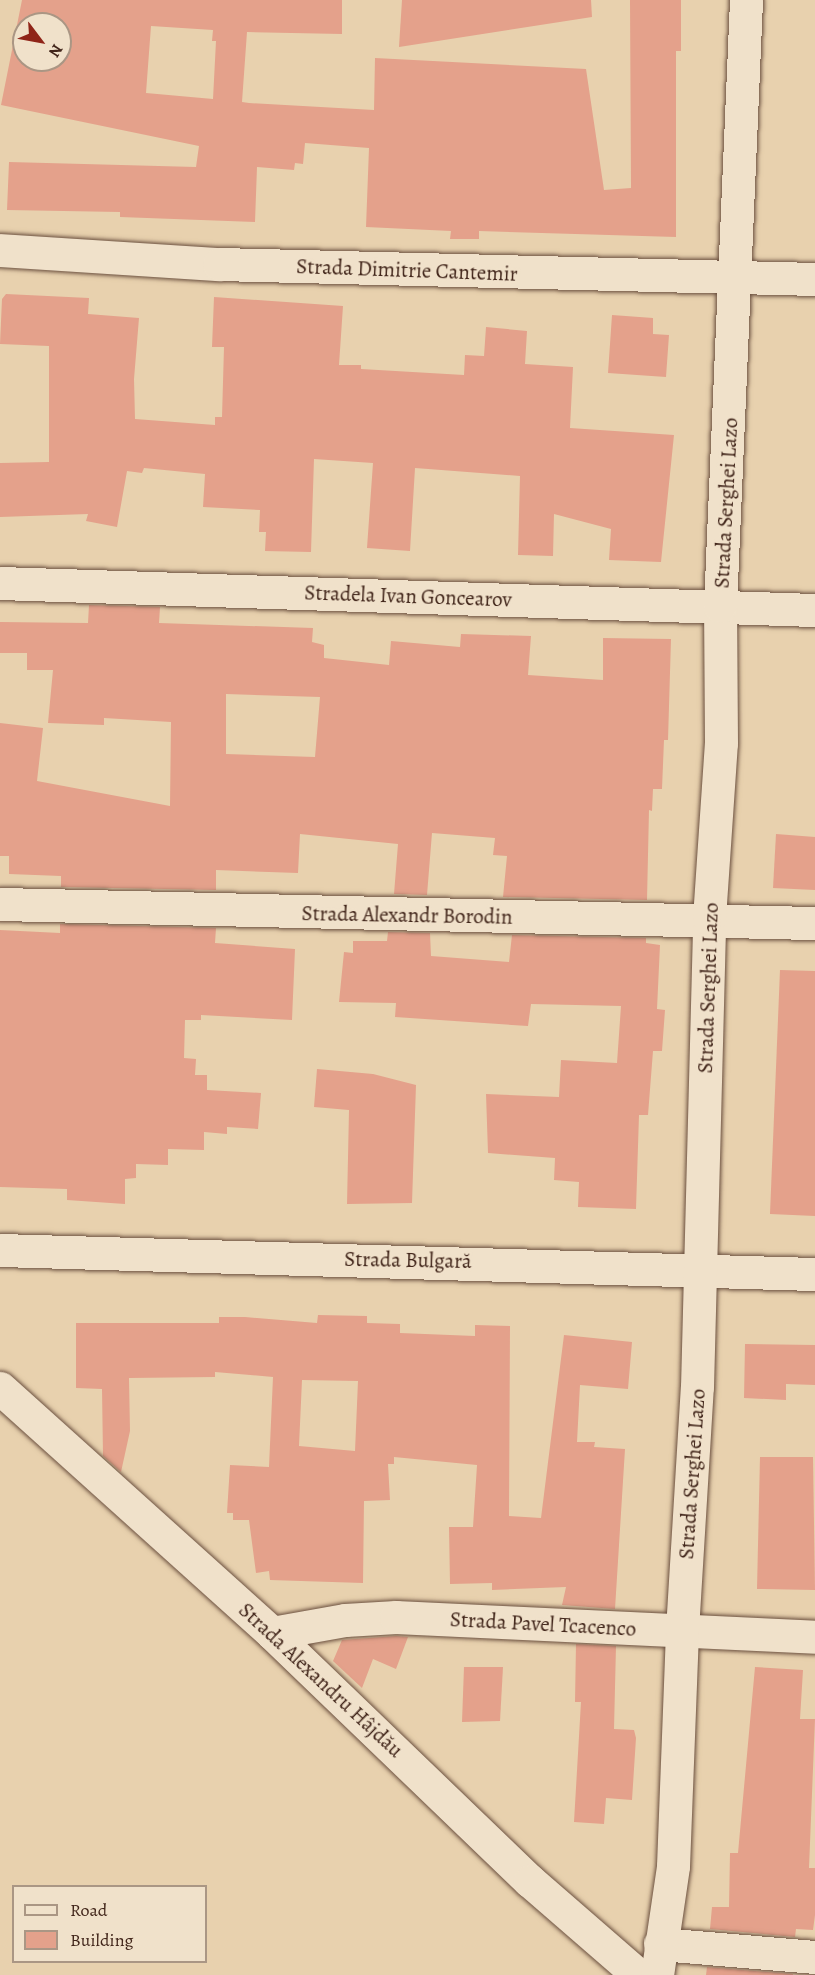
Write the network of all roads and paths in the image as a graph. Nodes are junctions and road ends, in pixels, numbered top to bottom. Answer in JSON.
{"nodes":[{"id":1,"x":747,"y":0,"type":"edge"},
{"id":2,"x":0,"y":250,"type":"edge"},
{"id":3,"x":735,"y":276,"type":"junction"},
{"id":4,"x":815,"y":279,"type":"edge"},
{"id":5,"x":0,"y":583,"type":"edge"},
{"id":6,"x":720,"y":606,"type":"junction"},
{"id":7,"x":815,"y":610,"type":"edge"},
{"id":8,"x":0,"y":904,"type":"edge"},
{"id":9,"x":709,"y":918,"type":"junction"},
{"id":10,"x":815,"y":923,"type":"edge"},
{"id":11,"x":0,"y":1250,"type":"edge"},
{"id":12,"x":700,"y":1269,"type":"junction"},
{"id":13,"x":815,"y":1274,"type":"edge"},
{"id":14,"x":0,"y":1388,"type":"edge"},
{"id":15,"x":682,"y":1630,"type":"junction"},
{"id":16,"x":272,"y":1634,"type":"junction"},
{"id":17,"x":815,"y":1636,"type":"edge"},
{"id":18,"x":815,"y":1957,"type":"edge"},
{"id":19,"x":659,"y":1960,"type":"edge"},
{"id":20,"x":638,"y":1975,"type":"edge"}],
"edges":[{"from":1,"to":3,"type":"street","name":"Strada Serghei Lazo"},
{"from":2,"to":3,"type":"street","name":"Strada Dimitrie Cantemir"},
{"from":3,"to":4,"type":"street","name":"Strada Dimitrie Cantemir"},
{"from":3,"to":6,"type":"street","name":"Strada Serghei Lazo"},
{"from":5,"to":6,"type":"street","name":"Stradela Ivan Goncearov"},
{"from":6,"to":7,"type":"street","name":"Stradela Ivan Goncearov"},
{"from":6,"to":9,"type":"street","name":"Strada Serghei Lazo"},
{"from":8,"to":9,"type":"street","name":"Strada Alexandr Borodin"},
{"from":9,"to":10,"type":"street","name":"Strada Alexandr Borodin"},
{"from":9,"to":12,"type":"street","name":"Strada Serghei Lazo"},
{"from":11,"to":12,"type":"street","name":"Strada Bulgară"},
{"from":12,"to":13,"type":"street","name":"Strada Bulgară"},
{"from":12,"to":15,"type":"street","name":"Strada Serghei Lazo"},
{"from":14,"to":16,"type":"street","name":"Strada Alexandru Hâjdău"},
{"from":15,"to":16,"type":"street","name":"Strada Pavel Tcacenco"},
{"from":15,"to":17,"type":"street","name":"Strada Pavel Tcacenco"},
{"from":15,"to":19,"type":"street","name":"Strada Serghei Lazo"},
{"from":16,"to":20,"type":"street","name":"Strada Alexandru Hâjdău"},
{"from":18,"to":19,"type":"street"}]}
